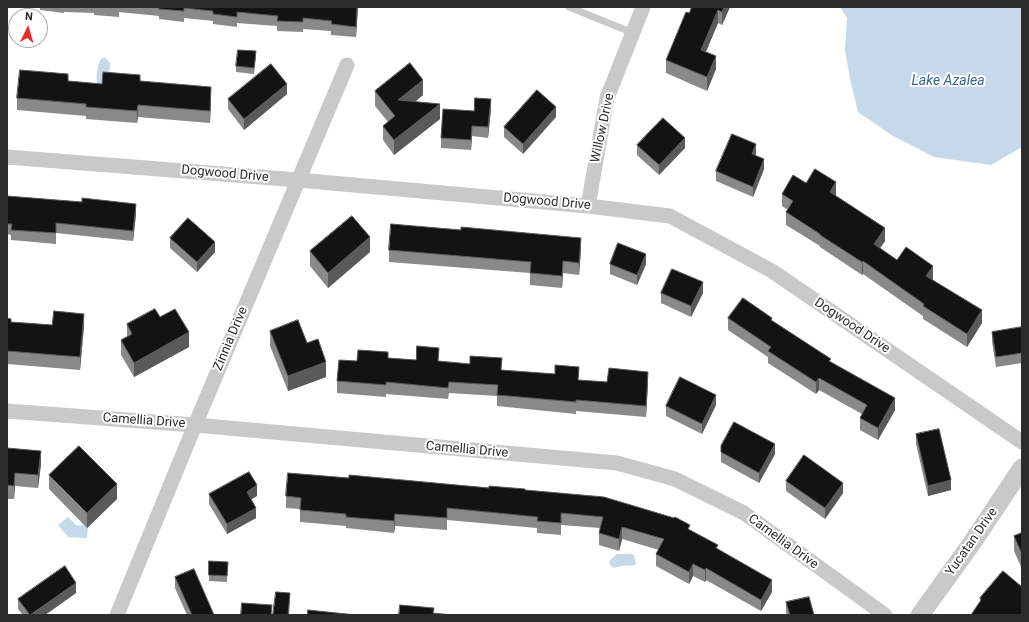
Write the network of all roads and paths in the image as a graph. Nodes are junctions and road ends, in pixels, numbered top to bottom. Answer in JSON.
{"nodes":[{"id":1,"x":569,"y":7,"type":"edge"},
{"id":2,"x":643,"y":7,"type":"edge"},
{"id":3,"x":633,"y":33,"type":"junction"},
{"id":4,"x":347,"y":65,"type":"dead end"},
{"id":5,"x":7,"y":157,"type":"edge"},
{"id":6,"x":298,"y":180,"type":"junction"},
{"id":7,"x":588,"y":206,"type":"junction"},
{"id":8,"x":7,"y":411,"type":"edge"},
{"id":9,"x":194,"y":425,"type":"junction"},
{"id":10,"x":1022,"y":442,"type":"edge"},
{"id":11,"x":1022,"y":468,"type":"edge"},
{"id":12,"x":117,"y":615,"type":"edge"},
{"id":13,"x":885,"y":615,"type":"edge"},
{"id":14,"x":920,"y":615,"type":"edge"}],
"edges":[{"from":1,"to":3,"type":"lane"},
{"from":2,"to":3,"type":"street","name":"Willow Drive"},
{"from":3,"to":7,"type":"street","name":"Willow Drive"},
{"from":4,"to":6,"type":"street","name":"Zinnia Drive"},
{"from":5,"to":6,"type":"street","name":"Dogwood Drive"},
{"from":6,"to":7,"type":"street","name":"Dogwood Drive"},
{"from":6,"to":9,"type":"street","name":"Zinnia Drive"},
{"from":7,"to":10,"type":"street","name":"Dogwood Drive"},
{"from":8,"to":9,"type":"street","name":"Camellia Drive"},
{"from":9,"to":12,"type":"street","name":"Zinnia Drive"},
{"from":9,"to":13,"type":"street","name":"Camellia Drive"},
{"from":11,"to":14,"type":"street","name":"Yucatan Drive"}]}
